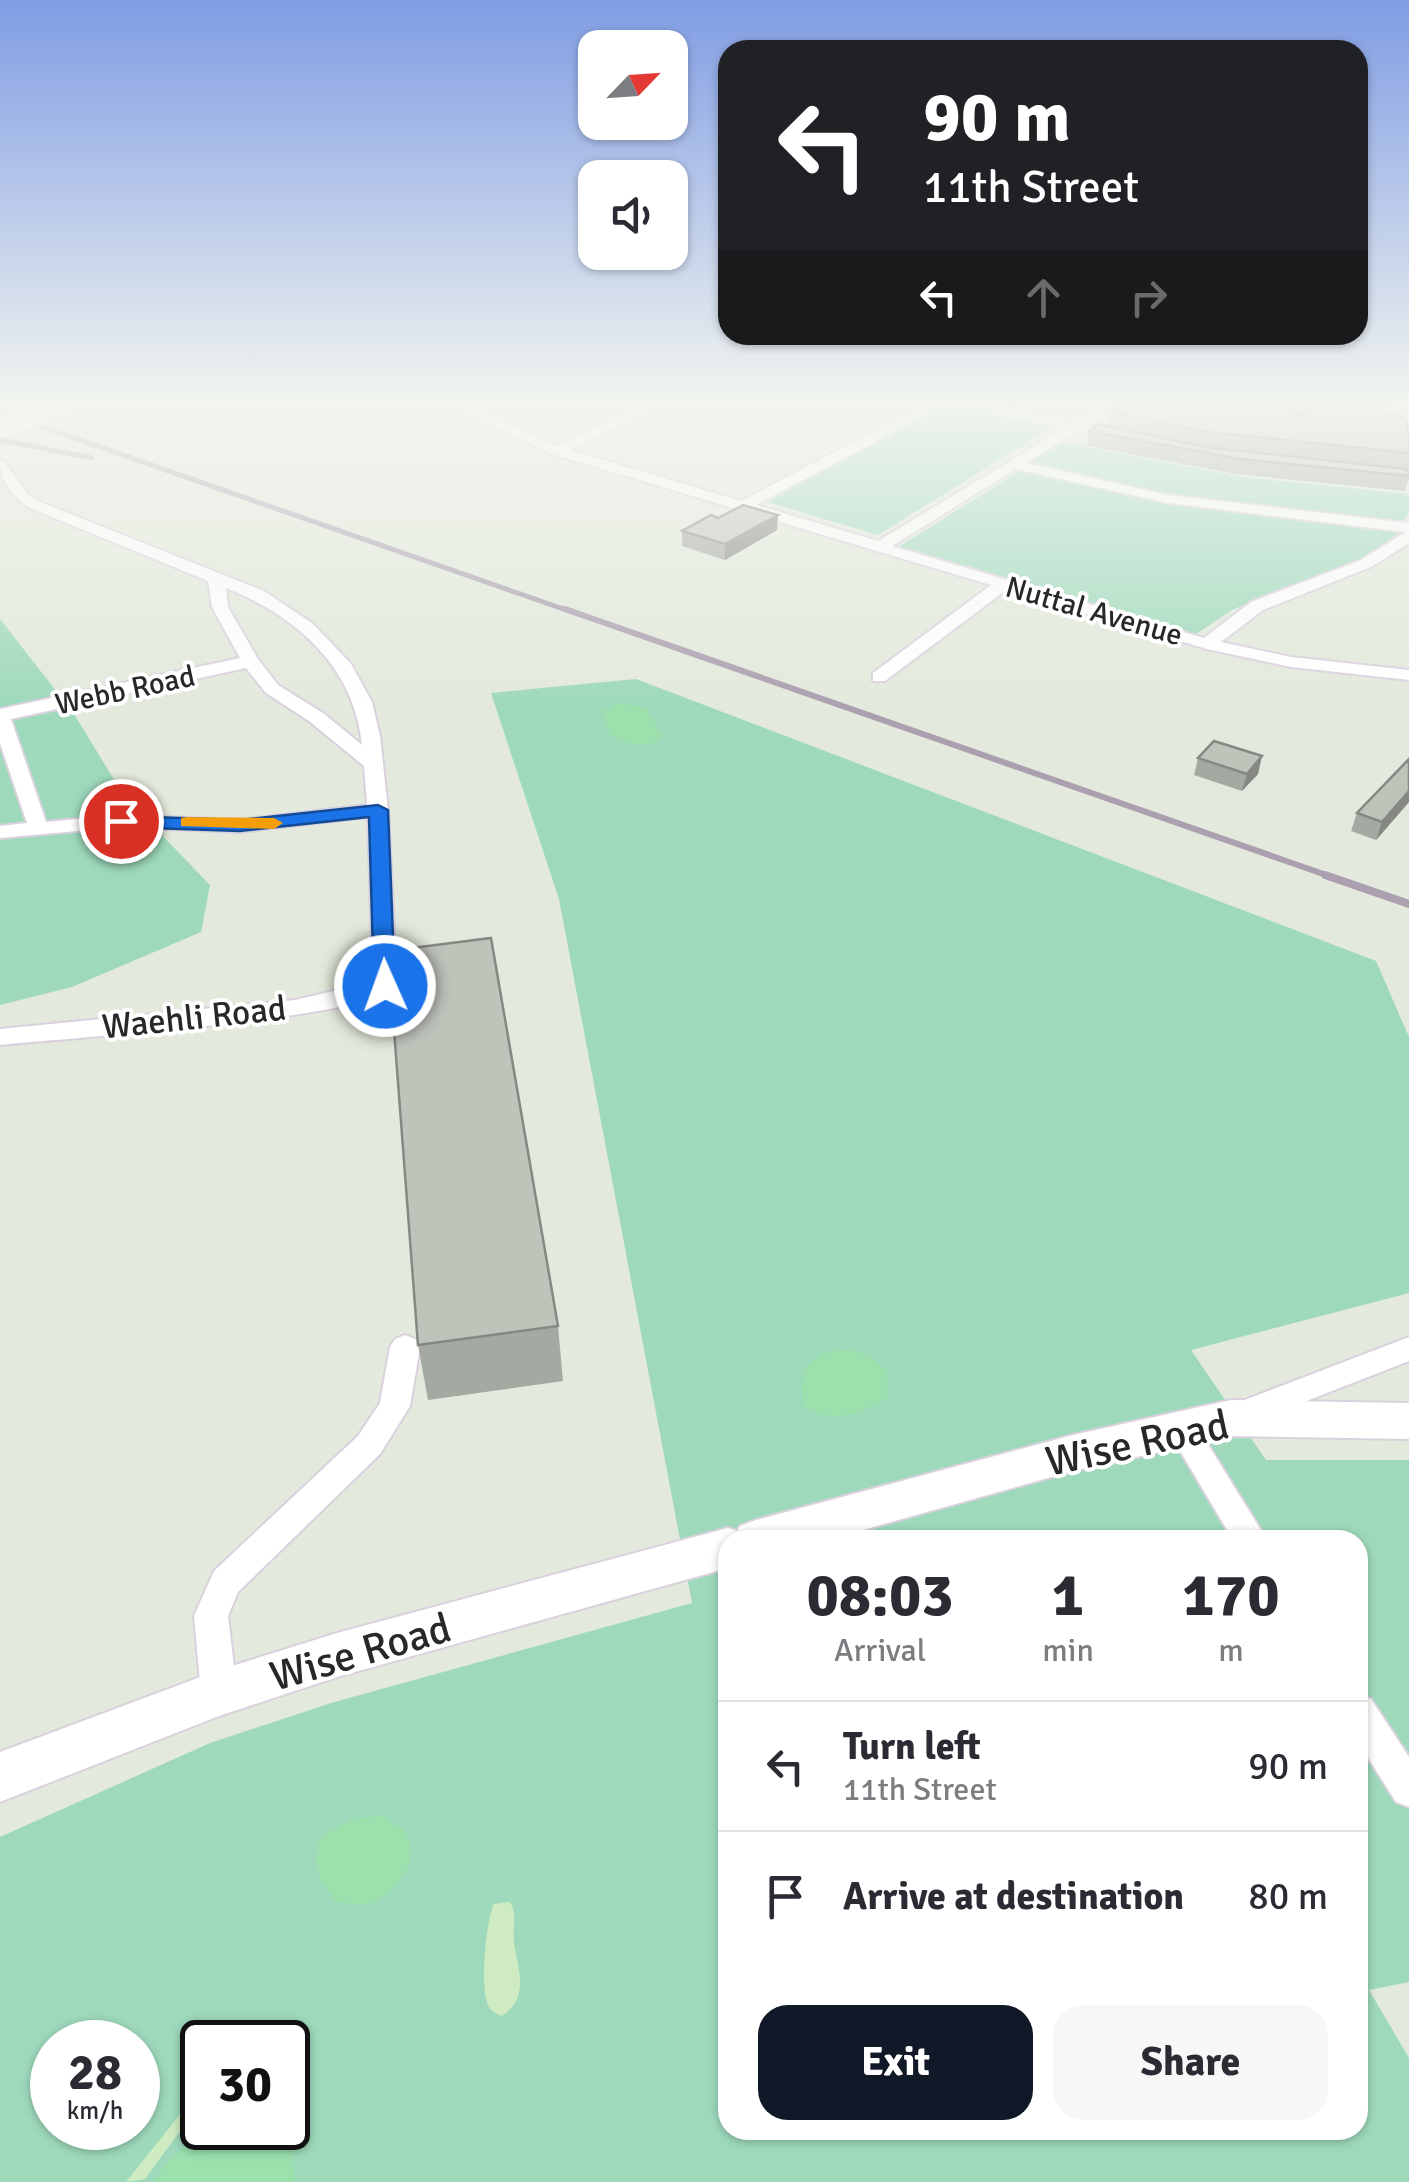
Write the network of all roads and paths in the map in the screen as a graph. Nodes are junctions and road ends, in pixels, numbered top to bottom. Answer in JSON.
{"nodes":[{"id":1,"x":35,"y":503,"type":"edge"},
{"id":2,"x":732,"y":503,"type":"edge"},
{"id":3,"x":749,"y":503,"type":"edge"},
{"id":4,"x":948,"y":503,"type":"edge"},
{"id":5,"x":1196,"y":503,"type":"edge"},
{"id":6,"x":743,"y":506,"type":"junction"},
{"id":7,"x":1409,"y":532,"type":"edge"},
{"id":8,"x":879,"y":546,"type":"junction"},
{"id":9,"x":216,"y":577,"type":"junction"},
{"id":10,"x":1004,"y":584,"type":"junction"},
{"id":11,"x":1207,"y":644,"type":"junction"},
{"id":12,"x":250,"y":661,"type":"junction"},
{"id":13,"x":1409,"y":676,"type":"edge"},
{"id":14,"x":879,"y":677,"type":"dead end"},
{"id":15,"x":0,"y":716,"type":"edge"},
{"id":16,"x":374,"y":764,"type":"junction"},
{"id":17,"x":378,"y":810,"type":"junction"},
{"id":18,"x":38,"y":827,"type":"junction"},
{"id":19,"x":0,"y":832,"type":"edge"},
{"id":20,"x":0,"y":1037,"type":"edge"},
{"id":21,"x":405,"y":1347,"type":"dead end"},
{"id":22,"x":1409,"y":1349,"type":"edge"},
{"id":23,"x":1232,"y":1418,"type":"junction"},
{"id":24,"x":1409,"y":1421,"type":"edge"},
{"id":25,"x":1182,"y":1429,"type":"junction"},
{"id":26,"x":792,"y":1530,"type":"edge"},
{"id":27,"x":1245,"y":1530,"type":"edge"},
{"id":28,"x":718,"y":1551,"type":"edge"},
{"id":29,"x":219,"y":1693,"type":"junction"},
{"id":30,"x":1368,"y":1726,"type":"edge"},
{"id":31,"x":0,"y":1777,"type":"edge"},
{"id":32,"x":1409,"y":1789,"type":"edge"}],
"edges":[{"from":1,"to":9,"type":"street"},
{"from":2,"to":6,"type":"street","name":"Nuttal Avenue"},
{"from":3,"to":6,"type":"street"},
{"from":4,"to":8,"type":"street"},
{"from":5,"to":7,"type":"street"},
{"from":6,"to":8,"type":"street","name":"Nuttal Avenue"},
{"from":7,"to":11,"type":"street"},
{"from":8,"to":10,"type":"street","name":"Nuttal Avenue"},
{"from":9,"to":12,"type":"street"},
{"from":9,"to":16,"type":"street"},
{"from":10,"to":11,"type":"street","name":"Nuttal Avenue"},
{"from":10,"to":14,"type":"street"},
{"from":11,"to":13,"type":"street","name":"Nuttal Avenue"},
{"from":12,"to":15,"type":"street","name":"Webb Road"},
{"from":12,"to":16,"type":"street"},
{"from":15,"to":18,"type":"street"},
{"from":16,"to":17,"type":"street"},
{"from":17,"to":18,"type":"street"},
{"from":17,"to":20,"type":"street","name":"Waehli Road"},
{"from":18,"to":19,"type":"street"},
{"from":21,"to":29,"type":"street"},
{"from":22,"to":23,"type":"street"},
{"from":23,"to":24,"type":"street","name":"Wise Road"},
{"from":23,"to":25,"type":"street","name":"Wise Road"},
{"from":25,"to":26,"type":"street","name":"Wise Road"},
{"from":25,"to":27,"type":"street"},
{"from":28,"to":29,"type":"street","name":"Wise Road"},
{"from":29,"to":31,"type":"street","name":"Wise Road"},
{"from":30,"to":32,"type":"street"}]}
